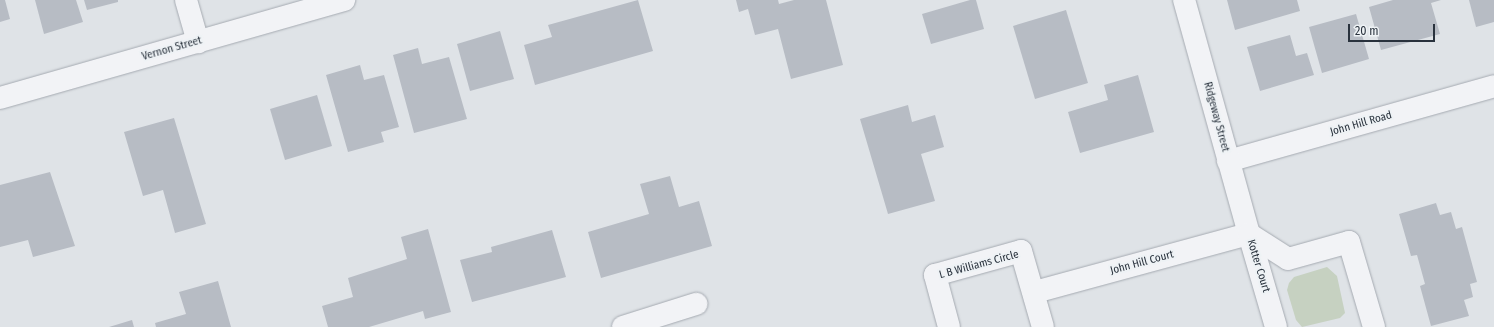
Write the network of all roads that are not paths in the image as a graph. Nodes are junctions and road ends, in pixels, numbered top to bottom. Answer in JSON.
{"nodes":[{"id":1,"x":186,"y":0,"type":"edge"},
{"id":2,"x":344,"y":0,"type":"edge"},
{"id":3,"x":1184,"y":0,"type":"edge"},
{"id":4,"x":198,"y":42,"type":"junction"},
{"id":5,"x":1494,"y":86,"type":"edge"},
{"id":6,"x":0,"y":98,"type":"edge"},
{"id":7,"x":1228,"y":161,"type":"junction"},
{"id":8,"x":1249,"y":234,"type":"junction"},
{"id":9,"x":1035,"y":292,"type":"junction"},
{"id":10,"x":696,"y":304,"type":"dead end"},
{"id":11,"x":623,"y":327,"type":"edge"},
{"id":12,"x":949,"y":327,"type":"edge"},
{"id":13,"x":1043,"y":327,"type":"edge"},
{"id":14,"x":1276,"y":327,"type":"edge"},
{"id":15,"x":1374,"y":327,"type":"edge"}],
"edges":[{"from":1,"to":4,"type":"street"},
{"from":2,"to":4,"type":"street","name":"Vernon Street"},
{"from":3,"to":7,"type":"street","name":"Ridgeway Street"},
{"from":4,"to":6,"type":"street","name":"Vernon Street"},
{"from":5,"to":7,"type":"street","name":"John Hill Road"},
{"from":7,"to":8,"type":"street","name":"Ridgeway Street"},
{"from":8,"to":9,"type":"street","name":"John Hill Court"},
{"from":8,"to":14,"type":"street","name":"Kotter Court"},
{"from":8,"to":15,"type":"street","name":"Kotter Court"},
{"from":9,"to":12,"type":"street","name":"L B Williams Circle"},
{"from":9,"to":13,"type":"street","name":"L B Williams Circle"},
{"from":10,"to":11,"type":"street"}]}
